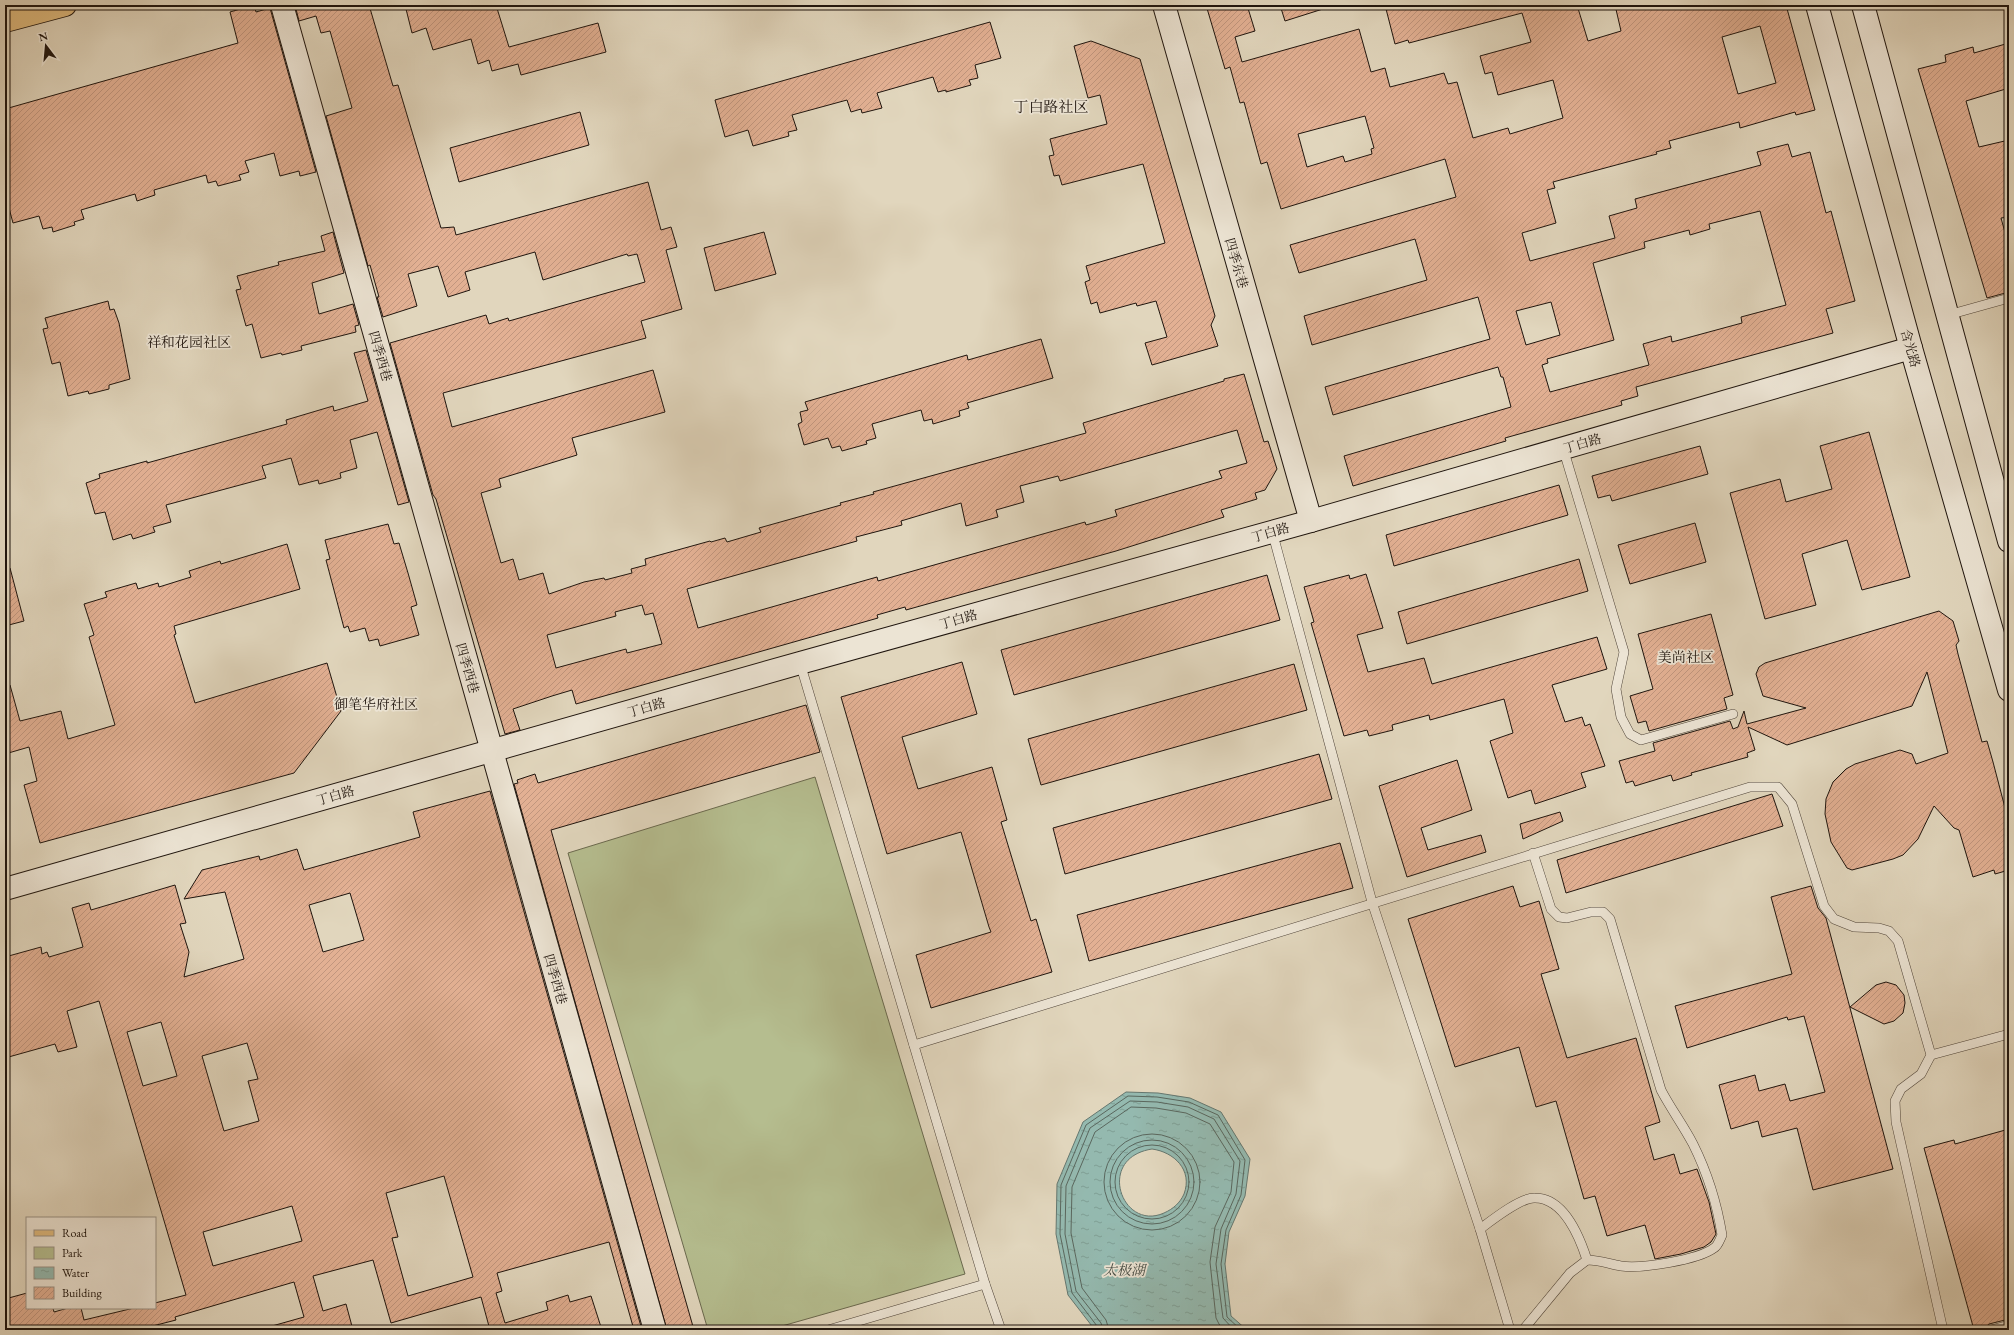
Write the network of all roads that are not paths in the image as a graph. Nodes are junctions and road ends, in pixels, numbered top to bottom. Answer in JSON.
{"nodes":[{"id":1,"x":65,"y":5,"type":"edge"},
{"id":2,"x":282,"y":5,"type":"edge"},
{"id":3,"x":1164,"y":5,"type":"edge"},
{"id":4,"x":1817,"y":5,"type":"edge"},
{"id":5,"x":1863,"y":5,"type":"edge"},
{"id":6,"x":5,"y":21,"type":"edge"},
{"id":7,"x":2009,"y":298,"type":"edge"},
{"id":8,"x":1948,"y":315,"type":"junction"},
{"id":9,"x":1911,"y":348,"type":"junction"},
{"id":10,"x":1563,"y":448,"type":"junction"},
{"id":11,"x":1311,"y":521,"type":"junction"},
{"id":12,"x":1272,"y":531,"type":"junction"},
{"id":13,"x":2009,"y":541,"type":"edge"},
{"id":14,"x":800,"y":663,"type":"junction"},
{"id":15,"x":2009,"y":690,"type":"edge"},
{"id":16,"x":1733,"y":714,"type":"dead end"},
{"id":17,"x":492,"y":751,"type":"junction"},
{"id":18,"x":1532,"y":853,"type":"junction"},
{"id":19,"x":5,"y":888,"type":"edge"},
{"id":20,"x":1372,"y":902,"type":"junction"},
{"id":21,"x":2009,"y":1034,"type":"edge"},
{"id":22,"x":914,"y":1045,"type":"junction"},
{"id":23,"x":1931,"y":1055,"type":"junction"},
{"id":24,"x":1480,"y":1229,"type":"junction"},
{"id":25,"x":1587,"y":1260,"type":"junction"},
{"id":26,"x":985,"y":1284,"type":"junction"},
{"id":27,"x":2009,"y":1325,"type":"edge"},
{"id":28,"x":655,"y":1330,"type":"edge"},
{"id":29,"x":828,"y":1330,"type":"edge"},
{"id":30,"x":1002,"y":1330,"type":"edge"},
{"id":31,"x":1510,"y":1330,"type":"edge"},
{"id":32,"x":1523,"y":1330,"type":"edge"},
{"id":33,"x":1943,"y":1330,"type":"edge"},
{"id":34,"x":1991,"y":1330,"type":"edge"}],
"edges":[{"from":1,"to":6,"type":"main road"},
{"from":2,"to":17,"type":"street","name":"四季西巷"},
{"from":3,"to":11,"type":"street","name":"四季东巷"},
{"from":4,"to":9,"type":"street","name":"含光路"},
{"from":5,"to":8,"type":"street"},
{"from":7,"to":8,"type":"lane"},
{"from":8,"to":13,"type":"street"},
{"from":9,"to":10,"type":"street","name":"丁白路"},
{"from":9,"to":15,"type":"street","name":"含光路"},
{"from":10,"to":11,"type":"street","name":"丁白路"},
{"from":10,"to":16,"type":"lane"},
{"from":11,"to":12,"type":"street","name":"丁白路"},
{"from":12,"to":14,"type":"street","name":"丁白路"},
{"from":12,"to":20,"type":"lane"},
{"from":14,"to":17,"type":"street","name":"丁白路"},
{"from":14,"to":22,"type":"lane"},
{"from":17,"to":19,"type":"street","name":"丁白路"},
{"from":17,"to":28,"type":"street","name":"四季西巷"},
{"from":18,"to":20,"type":"lane"},
{"from":18,"to":23,"type":"lane"},
{"from":18,"to":25,"type":"lane"},
{"from":20,"to":22,"type":"lane"},
{"from":20,"to":24,"type":"lane"},
{"from":21,"to":23,"type":"lane"},
{"from":22,"to":26,"type":"lane"},
{"from":23,"to":33,"type":"lane"},
{"from":24,"to":25,"type":"lane"},
{"from":24,"to":31,"type":"lane"},
{"from":25,"to":32,"type":"lane"},
{"from":26,"to":29,"type":"lane"},
{"from":26,"to":30,"type":"lane"},
{"from":27,"to":34,"type":"lane"}]}
